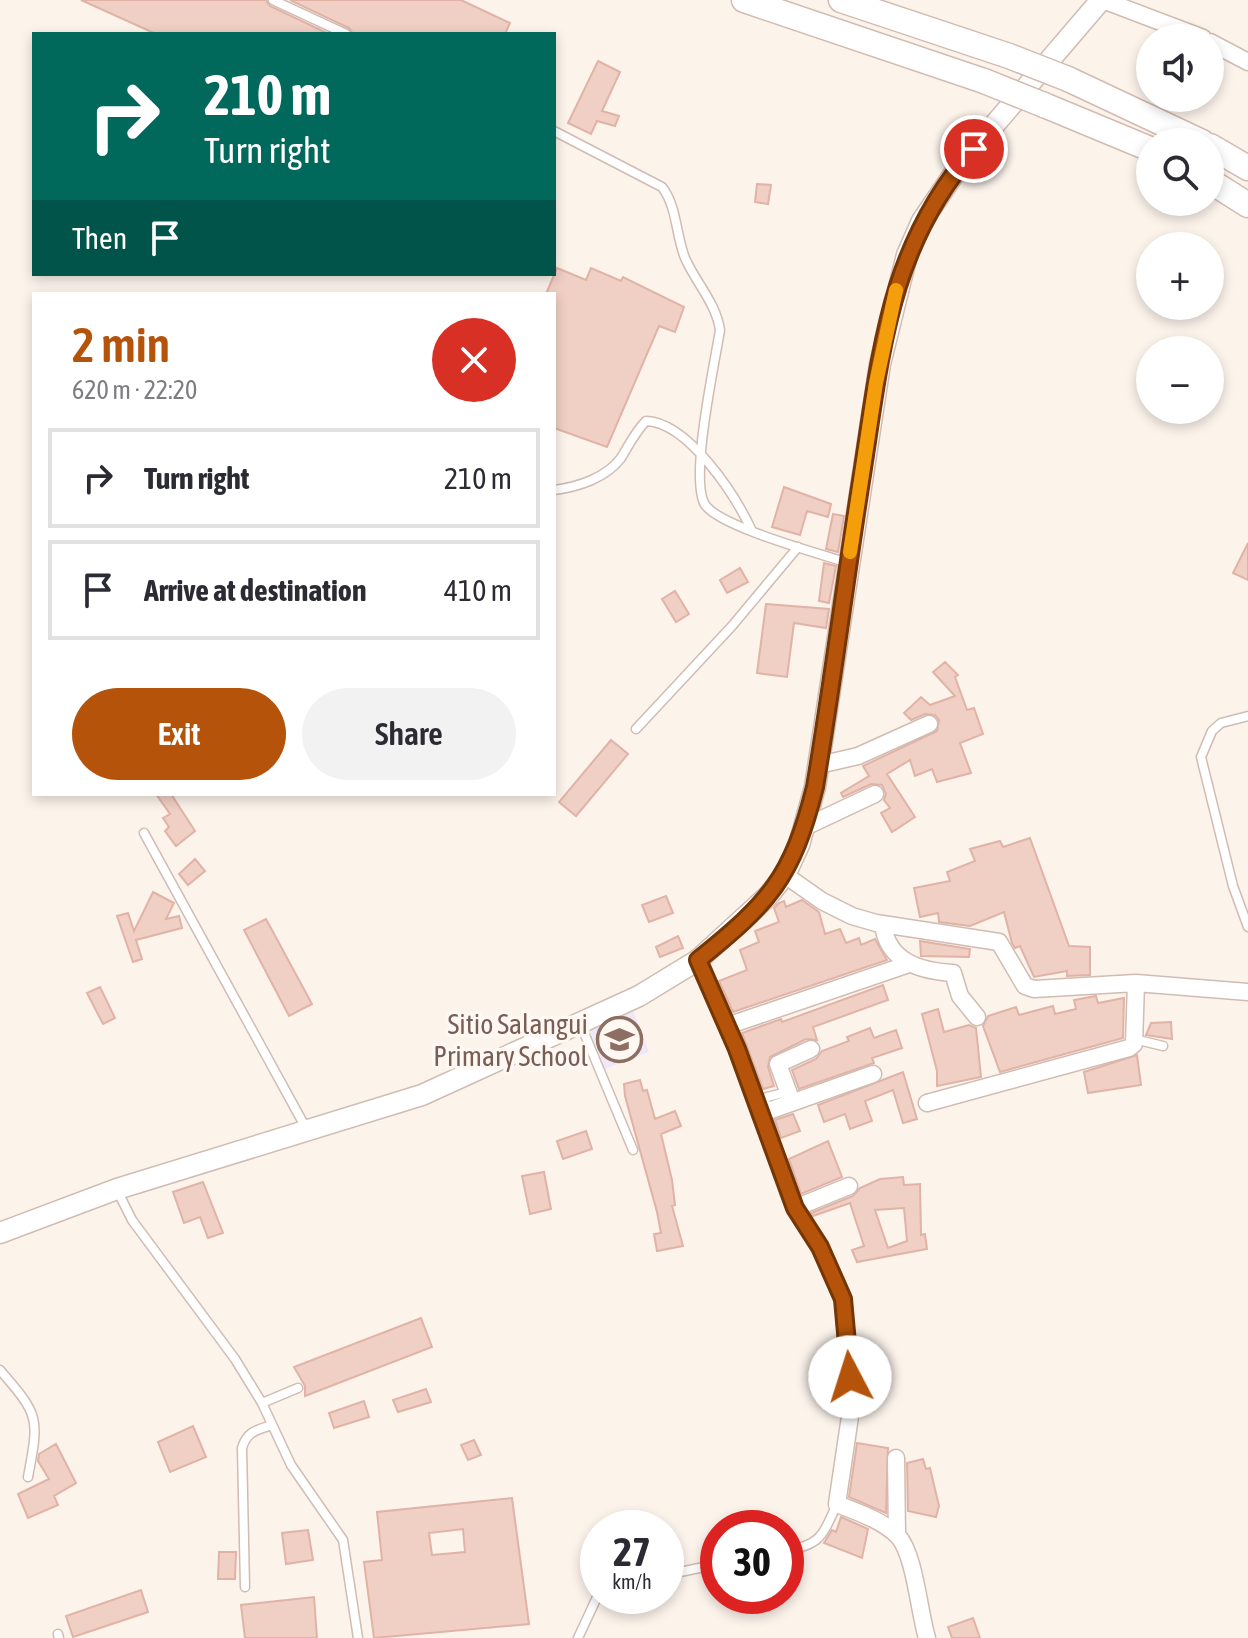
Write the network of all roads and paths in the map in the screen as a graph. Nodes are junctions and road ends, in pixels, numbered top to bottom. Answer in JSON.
{"nodes":[{"id":1,"x":273,"y":0,"type":"edge"},
{"id":2,"x":744,"y":0,"type":"edge"},
{"id":3,"x":841,"y":0,"type":"edge"},
{"id":4,"x":1102,"y":0,"type":"edge"},
{"id":5,"x":1166,"y":24,"type":"edge"},
{"id":6,"x":342,"y":32,"type":"edge"},
{"id":7,"x":1224,"y":49,"type":"edge"},
{"id":8,"x":1248,"y":62,"type":"edge"},
{"id":9,"x":1172,"y":128,"type":"edge"},
{"id":10,"x":556,"y":132,"type":"edge"},
{"id":11,"x":1136,"y":143,"type":"edge"},
{"id":12,"x":1224,"y":154,"type":"edge"},
{"id":13,"x":1248,"y":168,"type":"edge"},
{"id":14,"x":1224,"y":190,"type":"edge"},
{"id":15,"x":1248,"y":205,"type":"edge"},
{"id":16,"x":700,"y":457,"type":"junction"},
{"id":17,"x":556,"y":489,"type":"edge"},
{"id":18,"x":751,"y":529,"type":"junction"},
{"id":19,"x":798,"y":547,"type":"junction"},
{"id":20,"x":848,"y":563,"type":"junction"},
{"id":21,"x":1248,"y":716,"type":"edge"},
{"id":22,"x":929,"y":724,"type":"dead end"},
{"id":23,"x":636,"y":729,"type":"dead end"},
{"id":24,"x":819,"y":765,"type":"junction"},
{"id":25,"x":875,"y":794,"type":"dead end"},
{"id":26,"x":805,"y":827,"type":"junction"},
{"id":27,"x":144,"y":833,"type":"dead end"},
{"id":28,"x":785,"y":875,"type":"junction"},
{"id":29,"x":883,"y":924,"type":"junction"},
{"id":30,"x":1248,"y":927,"type":"edge"},
{"id":31,"x":698,"y":960,"type":"junction"},
{"id":32,"x":909,"y":964,"type":"junction"},
{"id":33,"x":1136,"y":983,"type":"junction"},
{"id":34,"x":1248,"y":992,"type":"edge"},
{"id":35,"x":977,"y":1017,"type":"dead end"},
{"id":36,"x":580,"y":1022,"type":"junction"},
{"id":37,"x":727,"y":1026,"type":"junction"},
{"id":38,"x":1133,"y":1039,"type":"junction"},
{"id":39,"x":1163,"y":1046,"type":"dead end"},
{"id":40,"x":811,"y":1049,"type":"dead end"},
{"id":41,"x":873,"y":1074,"type":"dead end"},
{"id":42,"x":790,"y":1097,"type":"junction"},
{"id":43,"x":927,"y":1103,"type":"dead end"},
{"id":44,"x":761,"y":1114,"type":"junction"},
{"id":45,"x":308,"y":1132,"type":"junction"},
{"id":46,"x":633,"y":1150,"type":"dead end"},
{"id":47,"x":849,"y":1186,"type":"dead end"},
{"id":48,"x":117,"y":1189,"type":"junction"},
{"id":49,"x":795,"y":1208,"type":"junction"},
{"id":50,"x":0,"y":1233,"type":"edge"},
{"id":51,"x":0,"y":1370,"type":"edge"},
{"id":52,"x":298,"y":1388,"type":"dead end"},
{"id":53,"x":262,"y":1403,"type":"junction"},
{"id":54,"x":272,"y":1425,"type":"junction"},
{"id":55,"x":896,"y":1458,"type":"dead end"},
{"id":56,"x":28,"y":1477,"type":"dead end"},
{"id":57,"x":837,"y":1504,"type":"junction"},
{"id":58,"x":897,"y":1535,"type":"junction"},
{"id":59,"x":804,"y":1547,"type":"edge"},
{"id":60,"x":245,"y":1587,"type":"dead end"},
{"id":61,"x":589,"y":1614,"type":"edge"},
{"id":62,"x":358,"y":1638,"type":"edge"},
{"id":63,"x":578,"y":1638,"type":"edge"},
{"id":64,"x":927,"y":1638,"type":"edge"}],
"edges":[{"from":1,"to":6,"type":"lane"},
{"from":2,"to":11,"type":"main road","bridge":true},
{"from":3,"to":9,"type":"main road","bridge":true},
{"from":4,"to":5,"type":"street"},
{"from":4,"to":20,"type":"street"},
{"from":7,"to":8,"type":"street"},
{"from":10,"to":16,"type":"lane"},
{"from":12,"to":13,"type":"main road"},
{"from":14,"to":15,"type":"main road"},
{"from":16,"to":17,"type":"lane"},
{"from":16,"to":18,"type":"lane"},
{"from":16,"to":18,"type":"lane"},
{"from":18,"to":19,"type":"lane"},
{"from":19,"to":20,"type":"lane"},
{"from":19,"to":23,"type":"lane"},
{"from":20,"to":24,"type":"street"},
{"from":21,"to":30,"type":"lane"},
{"from":22,"to":24,"type":"street"},
{"from":24,"to":26,"type":"street"},
{"from":25,"to":26,"type":"street"},
{"from":26,"to":28,"type":"street"},
{"from":27,"to":45,"type":"lane"},
{"from":28,"to":29,"type":"street"},
{"from":28,"to":31,"type":"street"},
{"from":29,"to":32,"type":"street"},
{"from":29,"to":33,"type":"street"},
{"from":31,"to":36,"type":"street"},
{"from":31,"to":37,"type":"street"},
{"from":32,"to":35,"type":"street"},
{"from":32,"to":37,"type":"street"},
{"from":33,"to":34,"type":"street"},
{"from":33,"to":38,"type":"street"},
{"from":36,"to":45,"type":"street"},
{"from":36,"to":46,"type":"lane"},
{"from":37,"to":44,"type":"street"},
{"from":38,"to":39,"type":"lane"},
{"from":38,"to":43,"type":"street"},
{"from":40,"to":42,"type":"street"},
{"from":41,"to":42,"type":"street"},
{"from":42,"to":44,"type":"street"},
{"from":44,"to":49,"type":"street"},
{"from":45,"to":48,"type":"street"},
{"from":47,"to":49,"type":"street"},
{"from":48,"to":50,"type":"street"},
{"from":48,"to":53,"type":"lane"},
{"from":49,"to":57,"type":"street"},
{"from":51,"to":56,"type":"lane"},
{"from":52,"to":53,"type":"lane"},
{"from":53,"to":54,"type":"lane"},
{"from":54,"to":60,"type":"lane"},
{"from":54,"to":62,"type":"lane"},
{"from":55,"to":58,"type":"street"},
{"from":57,"to":58,"type":"street"},
{"from":57,"to":59,"type":"lane"},
{"from":58,"to":64,"type":"street"},
{"from":61,"to":63,"type":"lane"}]}
